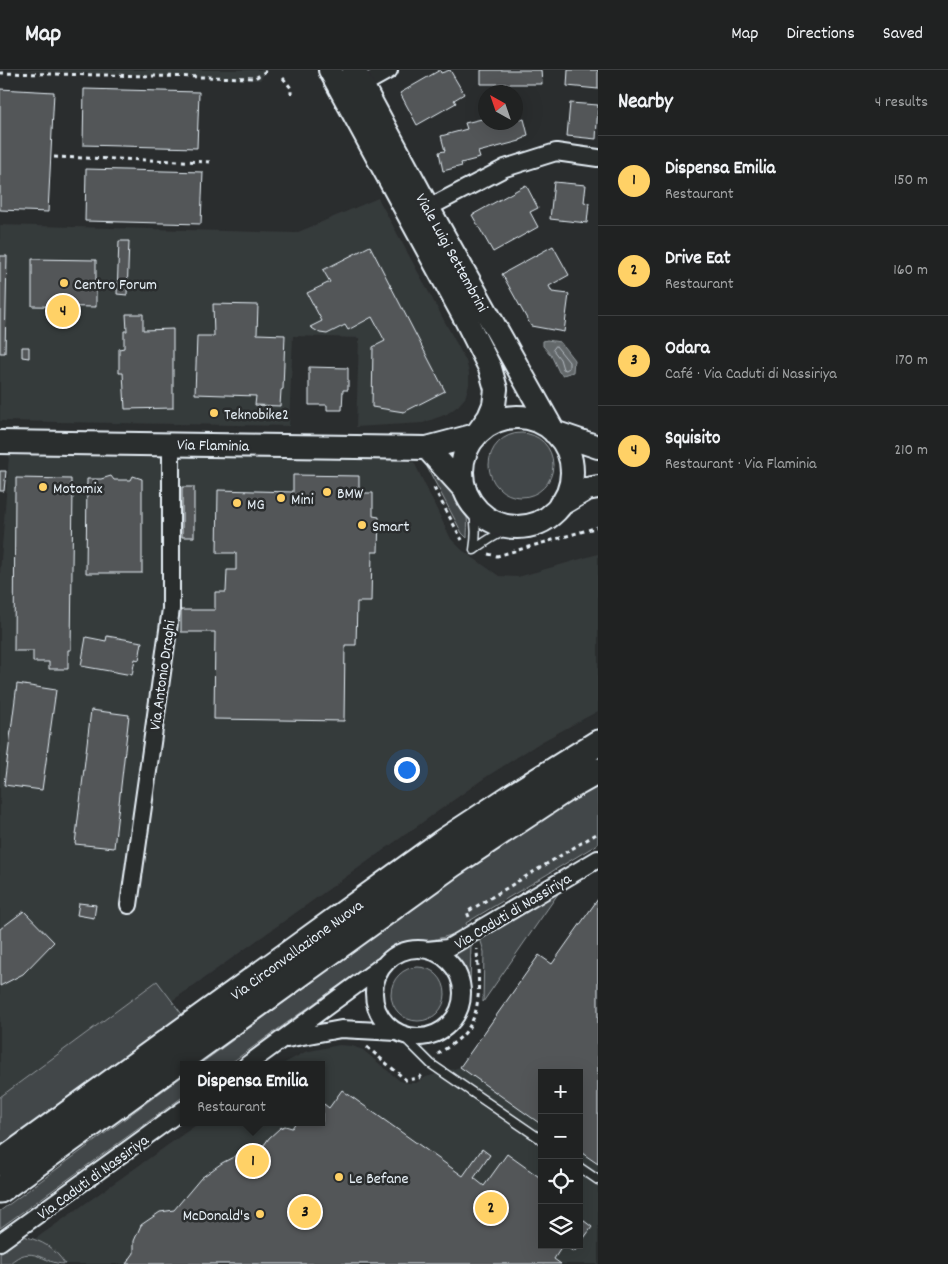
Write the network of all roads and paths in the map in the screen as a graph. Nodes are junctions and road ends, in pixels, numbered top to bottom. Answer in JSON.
{"nodes":[{"id":1,"x":268,"y":70,"type":"edge"},
{"id":2,"x":330,"y":70,"type":"edge"},
{"id":3,"x":389,"y":70,"type":"edge"},
{"id":4,"x":0,"y":73,"type":"edge"},
{"id":5,"x":358,"y":77,"type":"edge"},
{"id":6,"x":283,"y":78,"type":"dead end"},
{"id":7,"x":291,"y":94,"type":"dead end"},
{"id":8,"x":54,"y":157,"type":"dead end"},
{"id":9,"x":598,"y":158,"type":"edge"},
{"id":10,"x":212,"y":162,"type":"dead end"},
{"id":11,"x":428,"y":208,"type":"junction"},
{"id":12,"x":554,"y":432,"type":"junction"},
{"id":13,"x":476,"y":435,"type":"junction"},
{"id":14,"x":0,"y":442,"type":"edge"},
{"id":15,"x":171,"y":444,"type":"junction"},
{"id":16,"x":598,"y":447,"type":"edge"},
{"id":17,"x":427,"y":448,"type":"junction"},
{"id":18,"x":431,"y":482,"type":"dead end"},
{"id":19,"x":598,"y":487,"type":"edge"},
{"id":20,"x":468,"y":497,"type":"junction"},
{"id":21,"x":560,"y":505,"type":"junction"},
{"id":22,"x":520,"y":526,"type":"junction"},
{"id":23,"x":598,"y":527,"type":"edge"},
{"id":24,"x":465,"y":546,"type":"dead end"},
{"id":25,"x":486,"y":553,"type":"dead end"},
{"id":26,"x":598,"y":743,"type":"edge"},
{"id":27,"x":598,"y":771,"type":"edge"},
{"id":28,"x":598,"y":833,"type":"edge"},
{"id":29,"x":598,"y":859,"type":"edge"},
{"id":30,"x":129,"y":904,"type":"dead end"},
{"id":31,"x":469,"y":919,"type":"dead end"},
{"id":32,"x":476,"y":941,"type":"dead end"},
{"id":33,"x":423,"y":950,"type":"junction"},
{"id":34,"x":392,"y":958,"type":"junction"},
{"id":35,"x":398,"y":1032,"type":"junction"},
{"id":36,"x":280,"y":1041,"type":"junction"},
{"id":37,"x":361,"y":1045,"type":"dead end"},
{"id":38,"x":439,"y":1053,"type":"dead end"},
{"id":39,"x":252,"y":1061,"type":"edge"},
{"id":40,"x":425,"y":1072,"type":"dead end"},
{"id":41,"x":180,"y":1112,"type":"edge"},
{"id":42,"x":538,"y":1137,"type":"edge"},
{"id":43,"x":0,"y":1163,"type":"edge"},
{"id":44,"x":583,"y":1170,"type":"edge"},
{"id":45,"x":598,"y":1180,"type":"edge"},
{"id":46,"x":0,"y":1190,"type":"edge"},
{"id":47,"x":0,"y":1242,"type":"edge"}],
"edges":[{"from":1,"to":4,"type":"path"},
{"from":2,"to":13,"type":"main road","name":"Viale Luigi Settembrini"},
{"from":3,"to":5,"type":"street"},
{"from":5,"to":11,"type":"main road","name":"Viale Luigi Settembrini"},
{"from":6,"to":7,"type":"path"},
{"from":8,"to":10,"type":"path"},
{"from":9,"to":11,"type":"street"},
{"from":11,"to":12,"type":"main road","name":"Viale Luigi Settembrini"},
{"from":12,"to":13,"type":"main road","name":"Via Flaminia"},
{"from":12,"to":16,"type":"main road","name":"Via Flaminia"},
{"from":12,"to":21,"type":"main road","name":"Via Flaminia"},
{"from":13,"to":17,"type":"main road","name":"Via Flaminia"},
{"from":13,"to":20,"type":"main road","name":"Via Flaminia"},
{"from":14,"to":15,"type":"main road","name":"Via Flaminia"},
{"from":15,"to":17,"type":"main road","name":"Via Flaminia"},
{"from":15,"to":30,"type":"street","name":"Via Antonio Draghi"},
{"from":17,"to":20,"type":"main road","name":"Via Flaminia"},
{"from":18,"to":24,"type":"path"},
{"from":19,"to":21,"type":"main road","name":"Via Flaminia"},
{"from":20,"to":22,"type":"main road","name":"Via Flaminia"},
{"from":20,"to":22,"type":"lane"},
{"from":21,"to":22,"type":"main road","name":"Via Flaminia"},
{"from":23,"to":25,"type":"path"},
{"from":26,"to":43,"type":"main road","name":"Via Circonvallazione Nuova"},
{"from":27,"to":46,"type":"main road","name":"Via Circonvallazione Nuova"},
{"from":28,"to":31,"type":"path"},
{"from":29,"to":33,"type":"street","name":"Via Caduti di Nassiriya"},
{"from":32,"to":38,"type":"path"},
{"from":33,"to":34,"type":"street","name":"Via Caduti di Nassiriya"},
{"from":33,"to":35,"type":"street","name":"Via Caduti di Nassiriya"},
{"from":34,"to":35,"type":"street"},
{"from":34,"to":36,"type":"street","name":"Via Caduti di Nassiriya"},
{"from":35,"to":36,"type":"street","name":"Via Caduti di Nassiriya"},
{"from":35,"to":42,"type":"lane"},
{"from":36,"to":39,"type":"street","name":"Via Caduti di Nassiriya"},
{"from":37,"to":40,"type":"path"},
{"from":41,"to":47,"type":"street","name":"Via Caduti di Nassiriya"},
{"from":44,"to":45,"type":"lane"}]}
